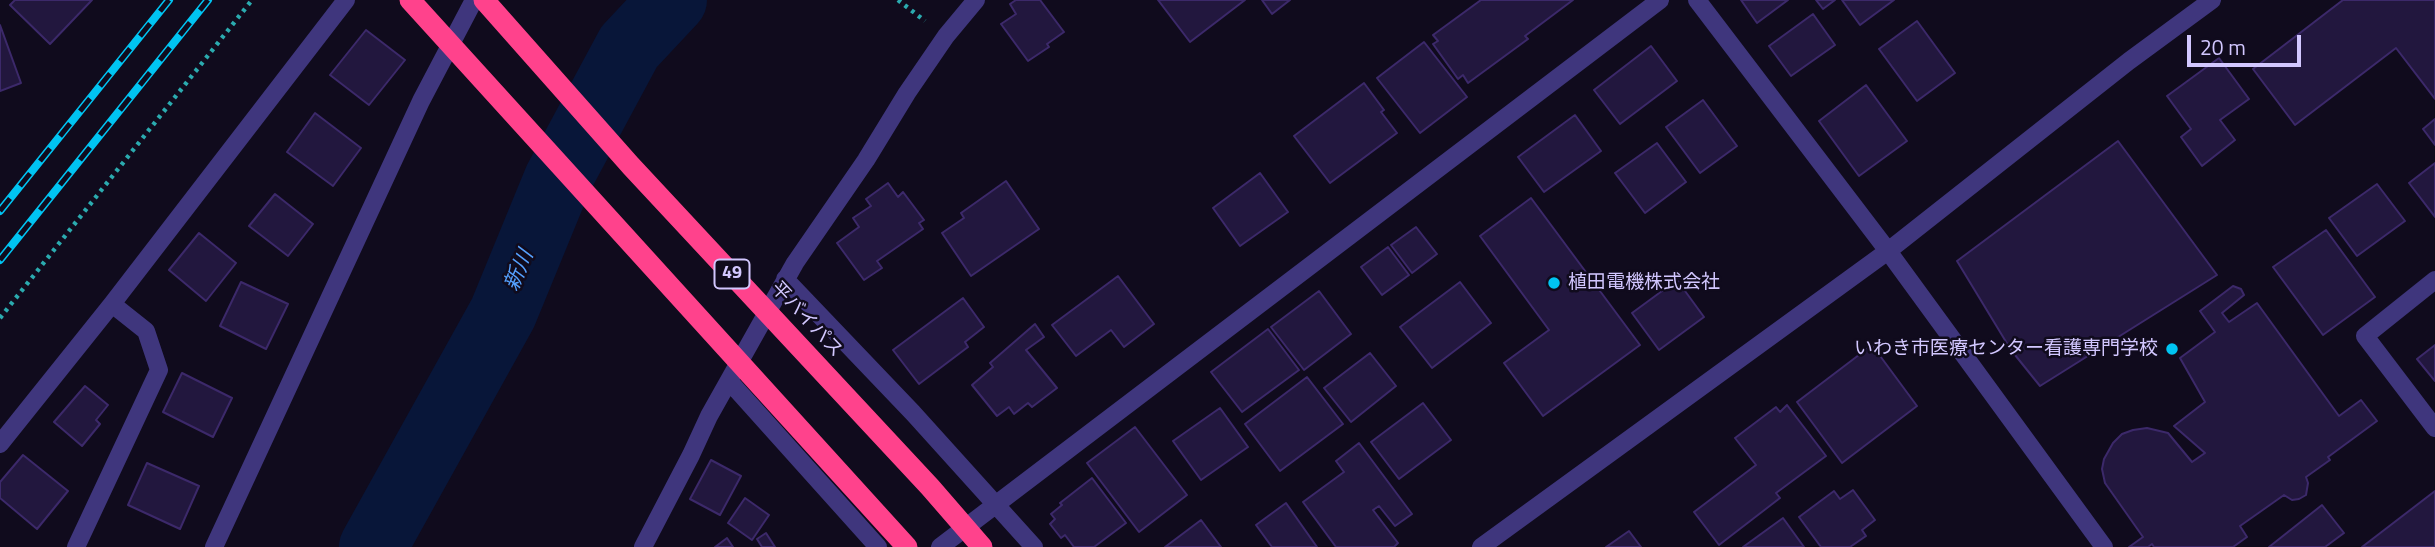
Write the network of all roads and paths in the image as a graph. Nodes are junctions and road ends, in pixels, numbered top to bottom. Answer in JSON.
{"nodes":[{"id":1,"x":252,"y":0,"type":"edge"},
{"id":2,"x":346,"y":0,"type":"edge"},
{"id":3,"x":410,"y":0,"type":"edge"},
{"id":4,"x":474,"y":0,"type":"edge"},
{"id":5,"x":484,"y":0,"type":"edge"},
{"id":6,"x":976,"y":0,"type":"edge"},
{"id":7,"x":1660,"y":0,"type":"edge"},
{"id":8,"x":1698,"y":0,"type":"edge"},
{"id":9,"x":2212,"y":0,"type":"edge"},
{"id":10,"x":1888,"y":251,"type":"junction"},
{"id":11,"x":785,"y":279,"type":"junction"},
{"id":12,"x":2435,"y":280,"type":"edge"},
{"id":13,"x":112,"y":304,"type":"junction"},
{"id":14,"x":0,"y":318,"type":"edge"},
{"id":15,"x":729,"y":381,"type":"junction"},
{"id":16,"x":2435,"y":428,"type":"edge"},
{"id":17,"x":0,"y":444,"type":"edge"},
{"id":18,"x":996,"y":505,"type":"junction"},
{"id":19,"x":2099,"y":541,"type":"edge"},
{"id":20,"x":76,"y":547,"type":"edge"},
{"id":21,"x":214,"y":547,"type":"edge"},
{"id":22,"x":643,"y":547,"type":"edge"},
{"id":23,"x":878,"y":547,"type":"edge"},
{"id":24,"x":907,"y":547,"type":"edge"},
{"id":25,"x":940,"y":547,"type":"edge"},
{"id":26,"x":982,"y":547,"type":"edge"},
{"id":27,"x":1034,"y":547,"type":"edge"},
{"id":28,"x":1481,"y":547,"type":"edge"},
{"id":29,"x":2080,"y":547,"type":"edge"}],
"edges":[{"from":1,"to":14,"type":"path"},
{"from":2,"to":13,"type":"street"},
{"from":3,"to":24,"type":"highway","bridge":true},
{"from":4,"to":21,"type":"street"},
{"from":5,"to":26,"type":"highway","name":"平バイパス","number":"49","bridge":true},
{"from":6,"to":11,"type":"street"},
{"from":7,"to":18,"type":"street"},
{"from":8,"to":10,"type":"street"},
{"from":9,"to":10,"type":"street"},
{"from":10,"to":19,"type":"street"},
{"from":10,"to":28,"type":"street"},
{"from":11,"to":15,"type":"street"},
{"from":11,"to":18,"type":"street"},
{"from":12,"to":16,"type":"street"},
{"from":13,"to":17,"type":"street"},
{"from":13,"to":20,"type":"street"},
{"from":15,"to":22,"type":"street"},
{"from":15,"to":23,"type":"street"},
{"from":18,"to":25,"type":"street"},
{"from":18,"to":27,"type":"street"},
{"from":19,"to":29,"type":"street"}]}
